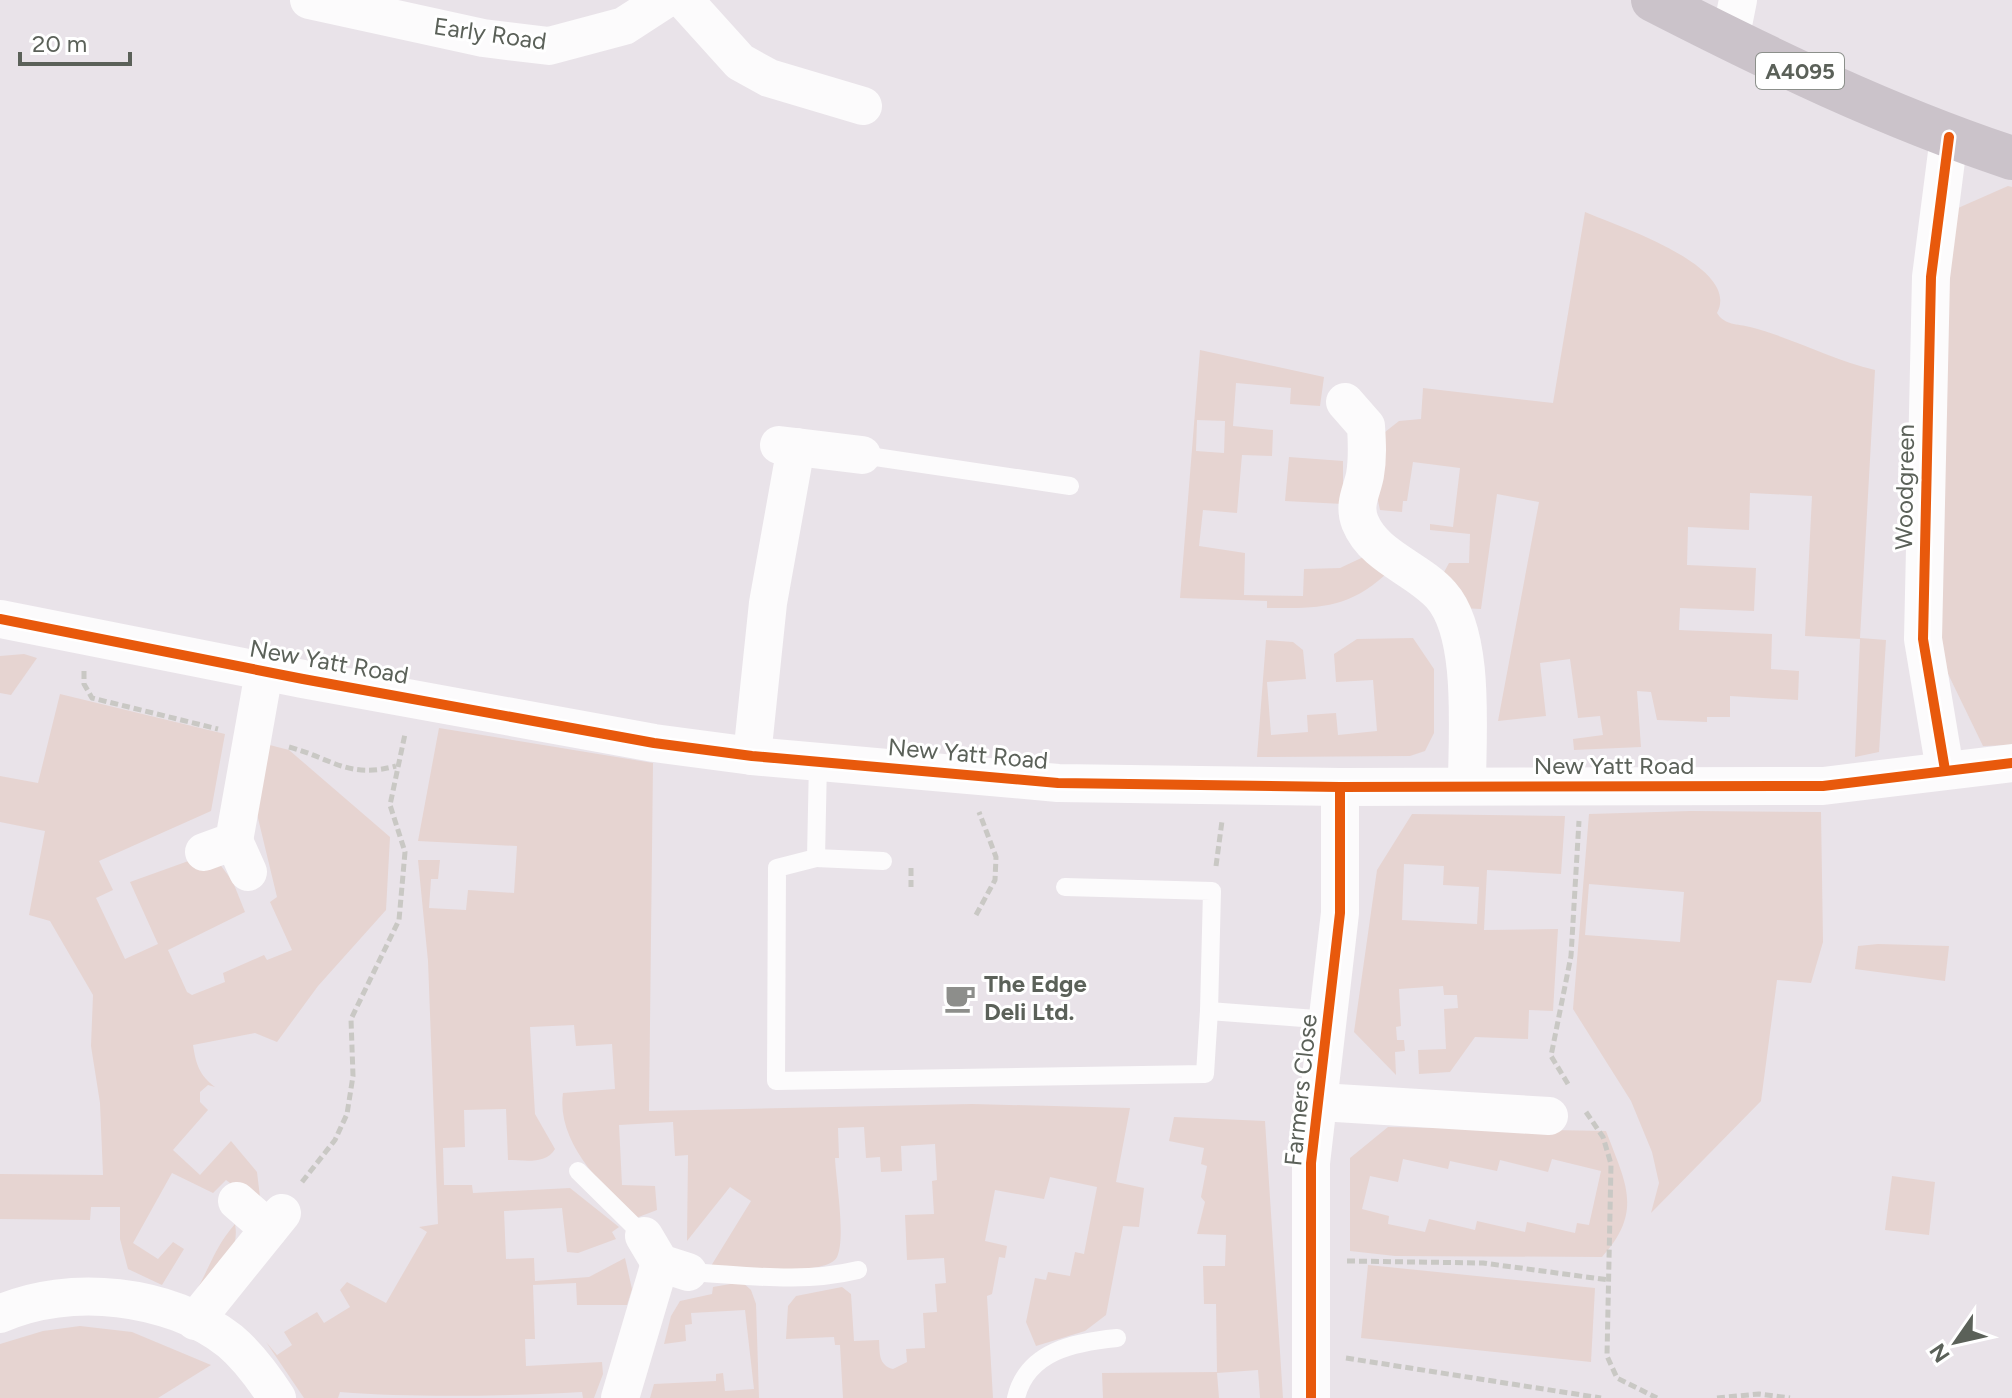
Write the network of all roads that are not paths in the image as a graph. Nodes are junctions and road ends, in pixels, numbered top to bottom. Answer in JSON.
{"nodes":[{"id":1,"x":309,"y":0,"type":"edge"},
{"id":2,"x":664,"y":0,"type":"edge"},
{"id":3,"x":684,"y":0,"type":"edge"},
{"id":4,"x":1653,"y":0,"type":"edge"},
{"id":5,"x":1734,"y":20,"type":"edge"},
{"id":6,"x":863,"y":106,"type":"dead end"},
{"id":7,"x":1949,"y":137,"type":"junction"},
{"id":8,"x":2012,"y":158,"type":"edge"},
{"id":9,"x":1368,"y":412,"type":"dead end"},
{"id":10,"x":862,"y":455,"type":"joint"},
{"id":11,"x":1070,"y":486,"type":"dead end"},
{"id":12,"x":0,"y":619,"type":"edge"},
{"id":13,"x":264,"y":672,"type":"junction"},
{"id":14,"x":752,"y":756,"type":"junction"},
{"id":15,"x":818,"y":761,"type":"junction"},
{"id":16,"x":2012,"y":763,"type":"edge"},
{"id":17,"x":1945,"y":770,"type":"junction"},
{"id":18,"x":1467,"y":786,"type":"junction"},
{"id":19,"x":1340,"y":787,"type":"junction"},
{"id":20,"x":228,"y":855,"type":"dead end"},
{"id":21,"x":816,"y":858,"type":"junction"},
{"id":22,"x":883,"y":861,"type":"dead end"},
{"id":23,"x":1065,"y":887,"type":"dead end"},
{"id":24,"x":1209,"y":1011,"type":"junction"},
{"id":25,"x":1329,"y":1020,"type":"junction"},
{"id":26,"x":1320,"y":1102,"type":"junction"},
{"id":27,"x":1568,"y":1105,"type":"road end"},
{"id":28,"x":578,"y":1171,"type":"dead end"},
{"id":29,"x":237,"y":1201,"type":"dead end"},
{"id":30,"x":664,"y":1257,"type":"junction"},
{"id":31,"x":858,"y":1270,"type":"dead end"},
{"id":32,"x":0,"y":1314,"type":"edge"},
{"id":33,"x":195,"y":1321,"type":"junction"},
{"id":34,"x":1117,"y":1338,"type":"dead end"},
{"id":35,"x":277,"y":1398,"type":"edge"},
{"id":36,"x":620,"y":1398,"type":"edge"},
{"id":37,"x":1016,"y":1398,"type":"edge"},
{"id":38,"x":1311,"y":1398,"type":"edge"}],
"edges":[{"from":1,"to":2,"type":"street","name":"Early Road"},
{"from":3,"to":6,"type":"street"},
{"from":4,"to":5,"type":"main road","number":"A4095"},
{"from":5,"to":7,"type":"main road","number":"A4095"},
{"from":7,"to":8,"type":"main road","number":"A4095"},
{"from":7,"to":17,"type":"street","name":"Woodgreen"},
{"from":9,"to":18,"type":"street"},
{"from":10,"to":11,"type":"lane"},
{"from":10,"to":14,"type":"street"},
{"from":12,"to":13,"type":"street","name":"New Yatt Road"},
{"from":13,"to":14,"type":"street","name":"New Yatt Road"},
{"from":13,"to":20,"type":"street","name":"New Yatt Road"},
{"from":14,"to":15,"type":"street","name":"New Yatt Road"},
{"from":15,"to":19,"type":"street","name":"New Yatt Road"},
{"from":15,"to":21,"type":"lane"},
{"from":16,"to":17,"type":"street"},
{"from":17,"to":18,"type":"street","name":"New Yatt Road"},
{"from":18,"to":19,"type":"street","name":"New Yatt Road"},
{"from":19,"to":25,"type":"street","name":"Farmers Close"},
{"from":21,"to":22,"type":"lane"},
{"from":21,"to":24,"type":"lane"},
{"from":23,"to":24,"type":"lane"},
{"from":24,"to":25,"type":"lane"},
{"from":25,"to":26,"type":"street","name":"Farmers Close"},
{"from":26,"to":27,"type":"street","name":"Farmers Close"},
{"from":26,"to":38,"type":"street","name":"Farmers Close"},
{"from":28,"to":30,"type":"lane"},
{"from":29,"to":33,"type":"street"},
{"from":30,"to":31,"type":"lane"},
{"from":30,"to":36,"type":"street"},
{"from":32,"to":33,"type":"street"},
{"from":33,"to":35,"type":"street"},
{"from":34,"to":37,"type":"lane"}]}
